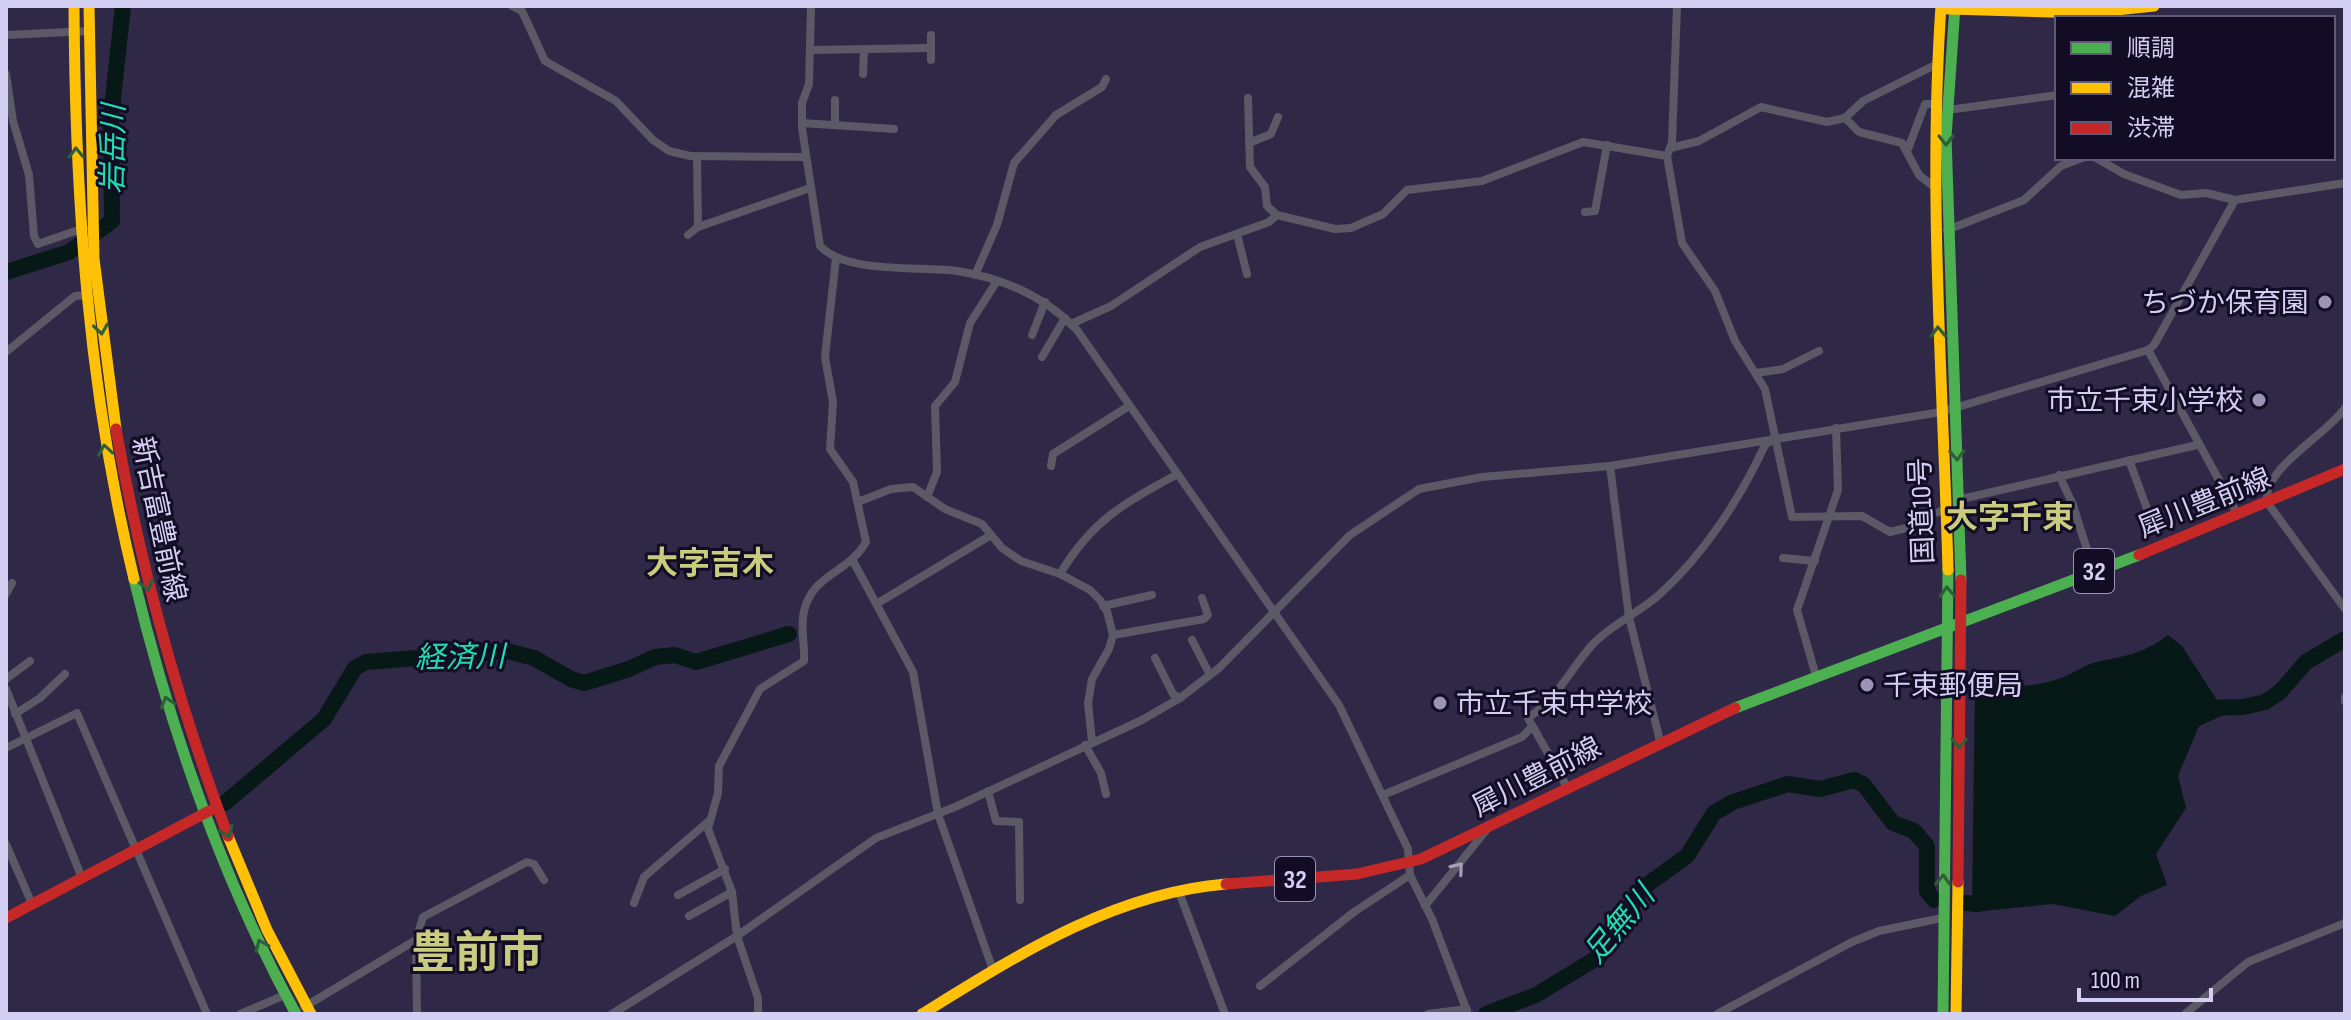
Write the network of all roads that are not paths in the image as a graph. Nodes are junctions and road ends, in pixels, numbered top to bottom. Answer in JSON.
{"nodes":[{"id":1,"x":74,"y":6,"type":"edge"},
{"id":2,"x":89,"y":6,"type":"edge"},
{"id":3,"x":512,"y":6,"type":"edge"},
{"id":4,"x":811,"y":6,"type":"edge"},
{"id":5,"x":1677,"y":6,"type":"edge"},
{"id":6,"x":2154,"y":6,"type":"edge"},
{"id":7,"x":1941,"y":7,"type":"edge"},
{"id":8,"x":1955,"y":8,"type":"edge"},
{"id":9,"x":74,"y":31,"type":"junction"},
{"id":10,"x":89,"y":31,"type":"junction"},
{"id":11,"x":6,"y":35,"type":"edge"},
{"id":12,"x":931,"y":35,"type":"dead end"},
{"id":13,"x":931,"y":48,"type":"junction"},
{"id":14,"x":864,"y":49,"type":"junction"},
{"id":15,"x":810,"y":50,"type":"junction"},
{"id":16,"x":931,"y":60,"type":"dead end"},
{"id":17,"x":1935,"y":65,"type":"junction"},
{"id":18,"x":6,"y":74,"type":"edge"},
{"id":19,"x":863,"y":74,"type":"dead end"},
{"id":20,"x":1106,"y":79,"type":"dead end"},
{"id":21,"x":2055,"y":95,"type":"edge"},
{"id":22,"x":1248,"y":98,"type":"dead end"},
{"id":23,"x":835,"y":100,"type":"dead end"},
{"id":24,"x":1933,"y":102,"type":"junction"},
{"id":25,"x":1947,"y":110,"type":"junction"},
{"id":26,"x":1278,"y":117,"type":"dead end"},
{"id":27,"x":1845,"y":118,"type":"junction"},
{"id":28,"x":802,"y":123,"type":"junction"},
{"id":29,"x":835,"y":125,"type":"junction"},
{"id":30,"x":894,"y":129,"type":"dead end"},
{"id":31,"x":1249,"y":143,"type":"junction"},
{"id":32,"x":1607,"y":145,"type":"junction"},
{"id":33,"x":1908,"y":149,"type":"junction"},
{"id":34,"x":1669,"y":152,"type":"junction"},
{"id":35,"x":697,"y":156,"type":"junction"},
{"id":36,"x":805,"y":157,"type":"junction"},
{"id":37,"x":2077,"y":160,"type":"edge"},
{"id":38,"x":2100,"y":160,"type":"edge"},
{"id":39,"x":2345,"y":183,"type":"edge"},
{"id":40,"x":1933,"y":186,"type":"junction"},
{"id":41,"x":810,"y":188,"type":"junction"},
{"id":42,"x":2235,"y":200,"type":"junction"},
{"id":43,"x":1585,"y":212,"type":"dead end"},
{"id":44,"x":1277,"y":215,"type":"junction"},
{"id":45,"x":92,"y":223,"type":"junction"},
{"id":46,"x":698,"y":227,"type":"junction"},
{"id":47,"x":81,"y":230,"type":"junction"},
{"id":48,"x":1947,"y":230,"type":"junction"},
{"id":49,"x":1237,"y":234,"type":"junction"},
{"id":50,"x":688,"y":235,"type":"dead end"},
{"id":51,"x":836,"y":258,"type":"junction"},
{"id":52,"x":1247,"y":274,"type":"dead end"},
{"id":53,"x":975,"y":275,"type":"junction"},
{"id":54,"x":997,"y":281,"type":"junction"},
{"id":55,"x":91,"y":295,"type":"junction"},
{"id":56,"x":1045,"y":302,"type":"junction"},
{"id":57,"x":1068,"y":321,"type":"junction"},
{"id":58,"x":1032,"y":335,"type":"dead end"},
{"id":59,"x":2148,"y":350,"type":"junction"},
{"id":60,"x":1819,"y":351,"type":"dead end"},
{"id":61,"x":6,"y":352,"type":"edge"},
{"id":62,"x":1042,"y":357,"type":"dead end"},
{"id":63,"x":1756,"y":373,"type":"junction"},
{"id":64,"x":1129,"y":406,"type":"junction"},
{"id":65,"x":1955,"y":407,"type":"junction"},
{"id":66,"x":2345,"y":408,"type":"edge"},
{"id":67,"x":1941,"y":412,"type":"junction"},
{"id":68,"x":1836,"y":428,"type":"junction"},
{"id":69,"x":1778,"y":436,"type":"junction"},
{"id":70,"x":2197,"y":445,"type":"junction"},
{"id":71,"x":2129,"y":460,"type":"junction"},
{"id":72,"x":1051,"y":466,"type":"dead end"},
{"id":73,"x":1610,"y":466,"type":"junction"},
{"id":74,"x":2345,"y":469,"type":"edge"},
{"id":75,"x":1176,"y":475,"type":"junction"},
{"id":76,"x":2059,"y":475,"type":"junction"},
{"id":77,"x":927,"y":497,"type":"junction"},
{"id":78,"x":1959,"y":498,"type":"junction"},
{"id":79,"x":858,"y":502,"type":"junction"},
{"id":80,"x":2267,"y":502,"type":"junction"},
{"id":81,"x":1945,"y":512,"type":"junction"},
{"id":82,"x":2149,"y":514,"type":"dead end"},
{"id":83,"x":2238,"y":515,"type":"junction"},
{"id":84,"x":1830,"y":519,"type":"junction"},
{"id":85,"x":991,"y":535,"type":"junction"},
{"id":86,"x":1783,"y":558,"type":"dead end"},
{"id":87,"x":853,"y":561,"type":"junction"},
{"id":88,"x":1815,"y":561,"type":"junction"},
{"id":89,"x":2094,"y":572,"type":"junction"},
{"id":90,"x":1060,"y":574,"type":"junction"},
{"id":91,"x":12,"y":583,"type":"dead end"},
{"id":92,"x":6,"y":594,"type":"edge"},
{"id":93,"x":1152,"y":595,"type":"dead end"},
{"id":94,"x":1202,"y":598,"type":"dead end"},
{"id":95,"x":878,"y":603,"type":"junction"},
{"id":96,"x":1103,"y":606,"type":"junction"},
{"id":97,"x":2345,"y":609,"type":"edge"},
{"id":98,"x":1272,"y":612,"type":"junction"},
{"id":99,"x":1629,"y":617,"type":"junction"},
{"id":100,"x":1962,"y":622,"type":"junction"},
{"id":101,"x":1949,"y":628,"type":"junction"},
{"id":102,"x":1113,"y":635,"type":"junction"},
{"id":103,"x":1192,"y":640,"type":"dead end"},
{"id":104,"x":1155,"y":658,"type":"dead end"},
{"id":105,"x":30,"y":661,"type":"dead end"},
{"id":106,"x":65,"y":674,"type":"dead end"},
{"id":107,"x":1210,"y":675,"type":"junction"},
{"id":108,"x":1816,"y":676,"type":"junction"},
{"id":109,"x":6,"y":679,"type":"edge"},
{"id":110,"x":6,"y":689,"type":"edge"},
{"id":111,"x":1180,"y":698,"type":"junction"},
{"id":112,"x":11,"y":709,"type":"edge"},
{"id":113,"x":1531,"y":728,"type":"junction"},
{"id":114,"x":24,"y":737,"type":"junction"},
{"id":115,"x":1660,"y":741,"type":"junction"},
{"id":116,"x":1088,"y":744,"type":"junction"},
{"id":117,"x":6,"y":748,"type":"edge"},
{"id":118,"x":1567,"y":787,"type":"junction"},
{"id":119,"x":988,"y":791,"type":"junction"},
{"id":120,"x":1106,"y":794,"type":"dead end"},
{"id":121,"x":1383,"y":795,"type":"junction"},
{"id":122,"x":211,"y":810,"type":"junction"},
{"id":123,"x":938,"y":814,"type":"junction"},
{"id":124,"x":710,"y":820,"type":"junction"},
{"id":125,"x":1488,"y":828,"type":"junction"},
{"id":126,"x":6,"y":844,"type":"edge"},
{"id":127,"x":135,"y":852,"type":"junction"},
{"id":128,"x":1410,"y":862,"type":"junction"},
{"id":129,"x":725,"y":869,"type":"junction"},
{"id":130,"x":1410,"y":875,"type":"junction"},
{"id":131,"x":82,"y":878,"type":"junction"},
{"id":132,"x":544,"y":880,"type":"dead end"},
{"id":133,"x":732,"y":892,"type":"junction"},
{"id":134,"x":1179,"y":892,"type":"junction"},
{"id":135,"x":678,"y":895,"type":"dead end"},
{"id":136,"x":1020,"y":900,"type":"dead end"},
{"id":137,"x":634,"y":903,"type":"dead end"},
{"id":138,"x":32,"y":904,"type":"junction"},
{"id":139,"x":1425,"y":906,"type":"junction"},
{"id":140,"x":689,"y":916,"type":"dead end"},
{"id":141,"x":6,"y":918,"type":"edge"},
{"id":142,"x":1942,"y":918,"type":"junction"},
{"id":143,"x":2345,"y":923,"type":"edge"},
{"id":144,"x":737,"y":936,"type":"junction"},
{"id":145,"x":416,"y":940,"type":"junction"},
{"id":146,"x":993,"y":970,"type":"junction"},
{"id":147,"x":1260,"y":986,"type":"dead end"},
{"id":148,"x":285,"y":995,"type":"junction"},
{"id":149,"x":302,"y":1012,"type":"edge"},
{"id":150,"x":1468,"y":1012,"type":"edge"},
{"id":151,"x":207,"y":1014,"type":"edge"},
{"id":152,"x":240,"y":1014,"type":"edge"},
{"id":153,"x":417,"y":1014,"type":"edge"},
{"id":154,"x":612,"y":1014,"type":"edge"},
{"id":155,"x":758,"y":1014,"type":"edge"},
{"id":156,"x":922,"y":1014,"type":"edge"},
{"id":157,"x":1225,"y":1014,"type":"edge"},
{"id":158,"x":1428,"y":1014,"type":"edge"},
{"id":159,"x":1717,"y":1014,"type":"edge"},
{"id":160,"x":1943,"y":1014,"type":"edge"},
{"id":161,"x":1956,"y":1014,"type":"edge"},
{"id":162,"x":2185,"y":1014,"type":"edge"}],
"edges":[{"from":1,"to":9,"type":"main road","name":"新吉富豊前線"},
{"from":2,"to":10,"type":"main road","name":"新吉富豊前線"},
{"from":3,"to":35,"type":"street"},
{"from":4,"to":15,"type":"street"},
{"from":5,"to":34,"type":"street"},
{"from":6,"to":8,"type":"main road"},
{"from":7,"to":8,"type":"main road"},
{"from":7,"to":17,"type":"main road","name":"国道10号"},
{"from":8,"to":25,"type":"main road","name":"国道10号"},
{"from":9,"to":10,"type":"street"},
{"from":9,"to":11,"type":"street"},
{"from":47,"to":9,"type":"main road","name":"新吉富豊前線","one_way":true},
{"from":10,"to":45,"type":"main road","name":"新吉富豊前線"},
{"from":12,"to":13,"type":"street"},
{"from":13,"to":14,"type":"street"},
{"from":13,"to":16,"type":"street"},
{"from":14,"to":15,"type":"street"},
{"from":14,"to":19,"type":"street"},
{"from":15,"to":28,"type":"street"},
{"from":17,"to":24,"type":"main road","name":"国道10号"},
{"from":17,"to":27,"type":"street"},
{"from":18,"to":47,"type":"street"},
{"from":20,"to":53,"type":"street"},
{"from":21,"to":25,"type":"street"},
{"from":22,"to":31,"type":"street"},
{"from":23,"to":29,"type":"street"},
{"from":24,"to":25,"type":"street"},
{"from":24,"to":33,"type":"street"},
{"from":24,"to":40,"type":"main road","name":"国道10号"},
{"from":25,"to":48,"type":"main road","name":"国道10号","one_way":true},
{"from":26,"to":31,"type":"street"},
{"from":27,"to":33,"type":"street"},
{"from":27,"to":34,"type":"street"},
{"from":28,"to":29,"type":"street"},
{"from":28,"to":36,"type":"street"},
{"from":29,"to":30,"type":"street"},
{"from":31,"to":44,"type":"street"},
{"from":32,"to":34,"type":"street"},
{"from":32,"to":43,"type":"street"},
{"from":32,"to":44,"type":"street"},
{"from":33,"to":40,"type":"street"},
{"from":34,"to":63,"type":"street"},
{"from":35,"to":36,"type":"street"},
{"from":35,"to":46,"type":"street"},
{"from":36,"to":41,"type":"street"},
{"from":37,"to":48,"type":"street"},
{"from":38,"to":42,"type":"street"},
{"from":39,"to":42,"type":"street"},
{"from":67,"to":40,"type":"main road","name":"国道10号","one_way":true},
{"from":41,"to":46,"type":"street"},
{"from":41,"to":51,"type":"street"},
{"from":42,"to":59,"type":"street"},
{"from":44,"to":49,"type":"street"},
{"from":45,"to":47,"type":"street"},
{"from":45,"to":55,"type":"main road","name":"新吉富豊前線"},
{"from":46,"to":50,"type":"street"},
{"from":47,"to":55,"type":"main road","name":"新吉富豊前線"},
{"from":48,"to":65,"type":"main road","name":"国道10号"},
{"from":49,"to":52,"type":"street"},
{"from":49,"to":57,"type":"street"},
{"from":51,"to":53,"type":"street"},
{"from":51,"to":79,"type":"street"},
{"from":53,"to":54,"type":"street"},
{"from":54,"to":56,"type":"street"},
{"from":54,"to":77,"type":"street"},
{"from":55,"to":61,"type":"street"},
{"from":55,"to":122,"type":"main road","name":"新吉富豊前線"},
{"from":56,"to":57,"type":"street"},
{"from":56,"to":58,"type":"street"},
{"from":57,"to":62,"type":"street"},
{"from":57,"to":64,"type":"street"},
{"from":59,"to":65,"type":"street"},
{"from":59,"to":70,"type":"street"},
{"from":60,"to":63,"type":"street"},
{"from":63,"to":69,"type":"street"},
{"from":64,"to":72,"type":"street"},
{"from":64,"to":75,"type":"street"},
{"from":65,"to":67,"type":"street"},
{"from":65,"to":78,"type":"main road","name":"国道10号","one_way":true},
{"from":66,"to":80,"type":"street"},
{"from":67,"to":68,"type":"street"},
{"from":67,"to":81,"type":"main road","name":"国道10号"},
{"from":68,"to":69,"type":"street"},
{"from":68,"to":84,"type":"street"},
{"from":69,"to":73,"type":"street"},
{"from":69,"to":84,"type":"street"},
{"from":69,"to":99,"type":"street"},
{"from":70,"to":71,"type":"street"},
{"from":70,"to":83,"type":"street"},
{"from":71,"to":76,"type":"street"},
{"from":71,"to":82,"type":"street"},
{"from":73,"to":98,"type":"street"},
{"from":73,"to":99,"type":"street"},
{"from":74,"to":80,"type":"main road","name":"犀川豊前線","number":"32"},
{"from":75,"to":90,"type":"street"},
{"from":75,"to":98,"type":"street"},
{"from":76,"to":78,"type":"street"},
{"from":76,"to":89,"type":"street"},
{"from":77,"to":79,"type":"street"},
{"from":77,"to":85,"type":"street"},
{"from":78,"to":81,"type":"street"},
{"from":78,"to":100,"type":"main road","name":"国道10号"},
{"from":79,"to":87,"type":"street"},
{"from":80,"to":83,"type":"main road","name":"犀川豊前線","number":"32"},
{"from":80,"to":97,"type":"street"},
{"from":81,"to":84,"type":"street"},
{"from":101,"to":81,"type":"main road","name":"国道10号","one_way":true},
{"from":83,"to":89,"type":"main road","name":"犀川豊前線","number":"32"},
{"from":84,"to":88,"type":"street"},
{"from":85,"to":90,"type":"street"},
{"from":85,"to":95,"type":"street"},
{"from":86,"to":88,"type":"street"},
{"from":87,"to":95,"type":"street"},
{"from":87,"to":124,"type":"street"},
{"from":88,"to":108,"type":"street"},
{"from":89,"to":100,"type":"main road","name":"犀川豊前線","number":"32"},
{"from":90,"to":96,"type":"street"},
{"from":91,"to":92,"type":"street"},
{"from":93,"to":96,"type":"street"},
{"from":94,"to":102,"type":"street"},
{"from":95,"to":123,"type":"street"},
{"from":96,"to":102,"type":"street"},
{"from":98,"to":107,"type":"street"},
{"from":98,"to":121,"type":"street"},
{"from":99,"to":113,"type":"street"},
{"from":99,"to":115,"type":"street"},
{"from":100,"to":101,"type":"main road","name":"犀川豊前線","number":"32"},
{"from":100,"to":161,"type":"main road","name":"国道10号","one_way":true},
{"from":101,"to":108,"type":"main road","name":"犀川豊前線","number":"32"},
{"from":142,"to":101,"type":"main road","name":"国道10号","one_way":true},
{"from":102,"to":116,"type":"street"},
{"from":103,"to":107,"type":"street"},
{"from":104,"to":111,"type":"street"},
{"from":105,"to":109,"type":"street"},
{"from":106,"to":112,"type":"street"},
{"from":107,"to":111,"type":"street"},
{"from":108,"to":115,"type":"main road","name":"犀川豊前線","number":"32"},
{"from":110,"to":112,"type":"street"},
{"from":111,"to":116,"type":"street"},
{"from":112,"to":114,"type":"street"},
{"from":113,"to":118,"type":"street"},
{"from":113,"to":121,"type":"street"},
{"from":114,"to":117,"type":"street"},
{"from":114,"to":127,"type":"street"},
{"from":114,"to":131,"type":"street"},
{"from":115,"to":118,"type":"main road","name":"犀川豊前線","number":"32"},
{"from":116,"to":119,"type":"street"},
{"from":116,"to":120,"type":"street"},
{"from":118,"to":125,"type":"main road","name":"犀川豊前線","number":"32"},
{"from":119,"to":123,"type":"street"},
{"from":119,"to":136,"type":"street"},
{"from":121,"to":128,"type":"street"},
{"from":122,"to":127,"type":"main road"},
{"from":148,"to":122,"type":"main road","name":"新吉富豊前線","one_way":true},
{"from":122,"to":149,"type":"main road","name":"新吉富豊前線","one_way":true},
{"from":123,"to":144,"type":"street"},
{"from":123,"to":146,"type":"street"},
{"from":124,"to":129,"type":"street"},
{"from":124,"to":137,"type":"street"},
{"from":125,"to":128,"type":"main road","name":"犀川豊前線","number":"32"},
{"from":139,"to":125,"type":"street","one_way":true},
{"from":126,"to":138,"type":"street"},
{"from":127,"to":131,"type":"main road"},
{"from":127,"to":151,"type":"street"},
{"from":128,"to":130,"type":"street"},
{"from":128,"to":134,"type":"main road","name":"犀川豊前線","number":"32"},
{"from":129,"to":133,"type":"street"},
{"from":129,"to":135,"type":"street"},
{"from":130,"to":139,"type":"street"},
{"from":130,"to":147,"type":"street"},
{"from":131,"to":138,"type":"main road"},
{"from":132,"to":145,"type":"street"},
{"from":133,"to":140,"type":"street"},
{"from":133,"to":144,"type":"street"},
{"from":134,"to":146,"type":"main road","name":"犀川豊前線","number":"32"},
{"from":134,"to":157,"type":"street"},
{"from":138,"to":141,"type":"main road"},
{"from":139,"to":150,"type":"street"},
{"from":142,"to":159,"type":"street"},
{"from":142,"to":160,"type":"main road","name":"国道10号"},
{"from":143,"to":162,"type":"street"},
{"from":144,"to":154,"type":"street"},
{"from":144,"to":155,"type":"street"},
{"from":145,"to":149,"type":"street"},
{"from":145,"to":153,"type":"street"},
{"from":146,"to":156,"type":"main road","name":"犀川豊前線","number":"32"},
{"from":148,"to":149,"type":"main road","name":"新吉富豊前線"},
{"from":148,"to":152,"type":"street"},
{"from":150,"to":158,"type":"street"}]}
